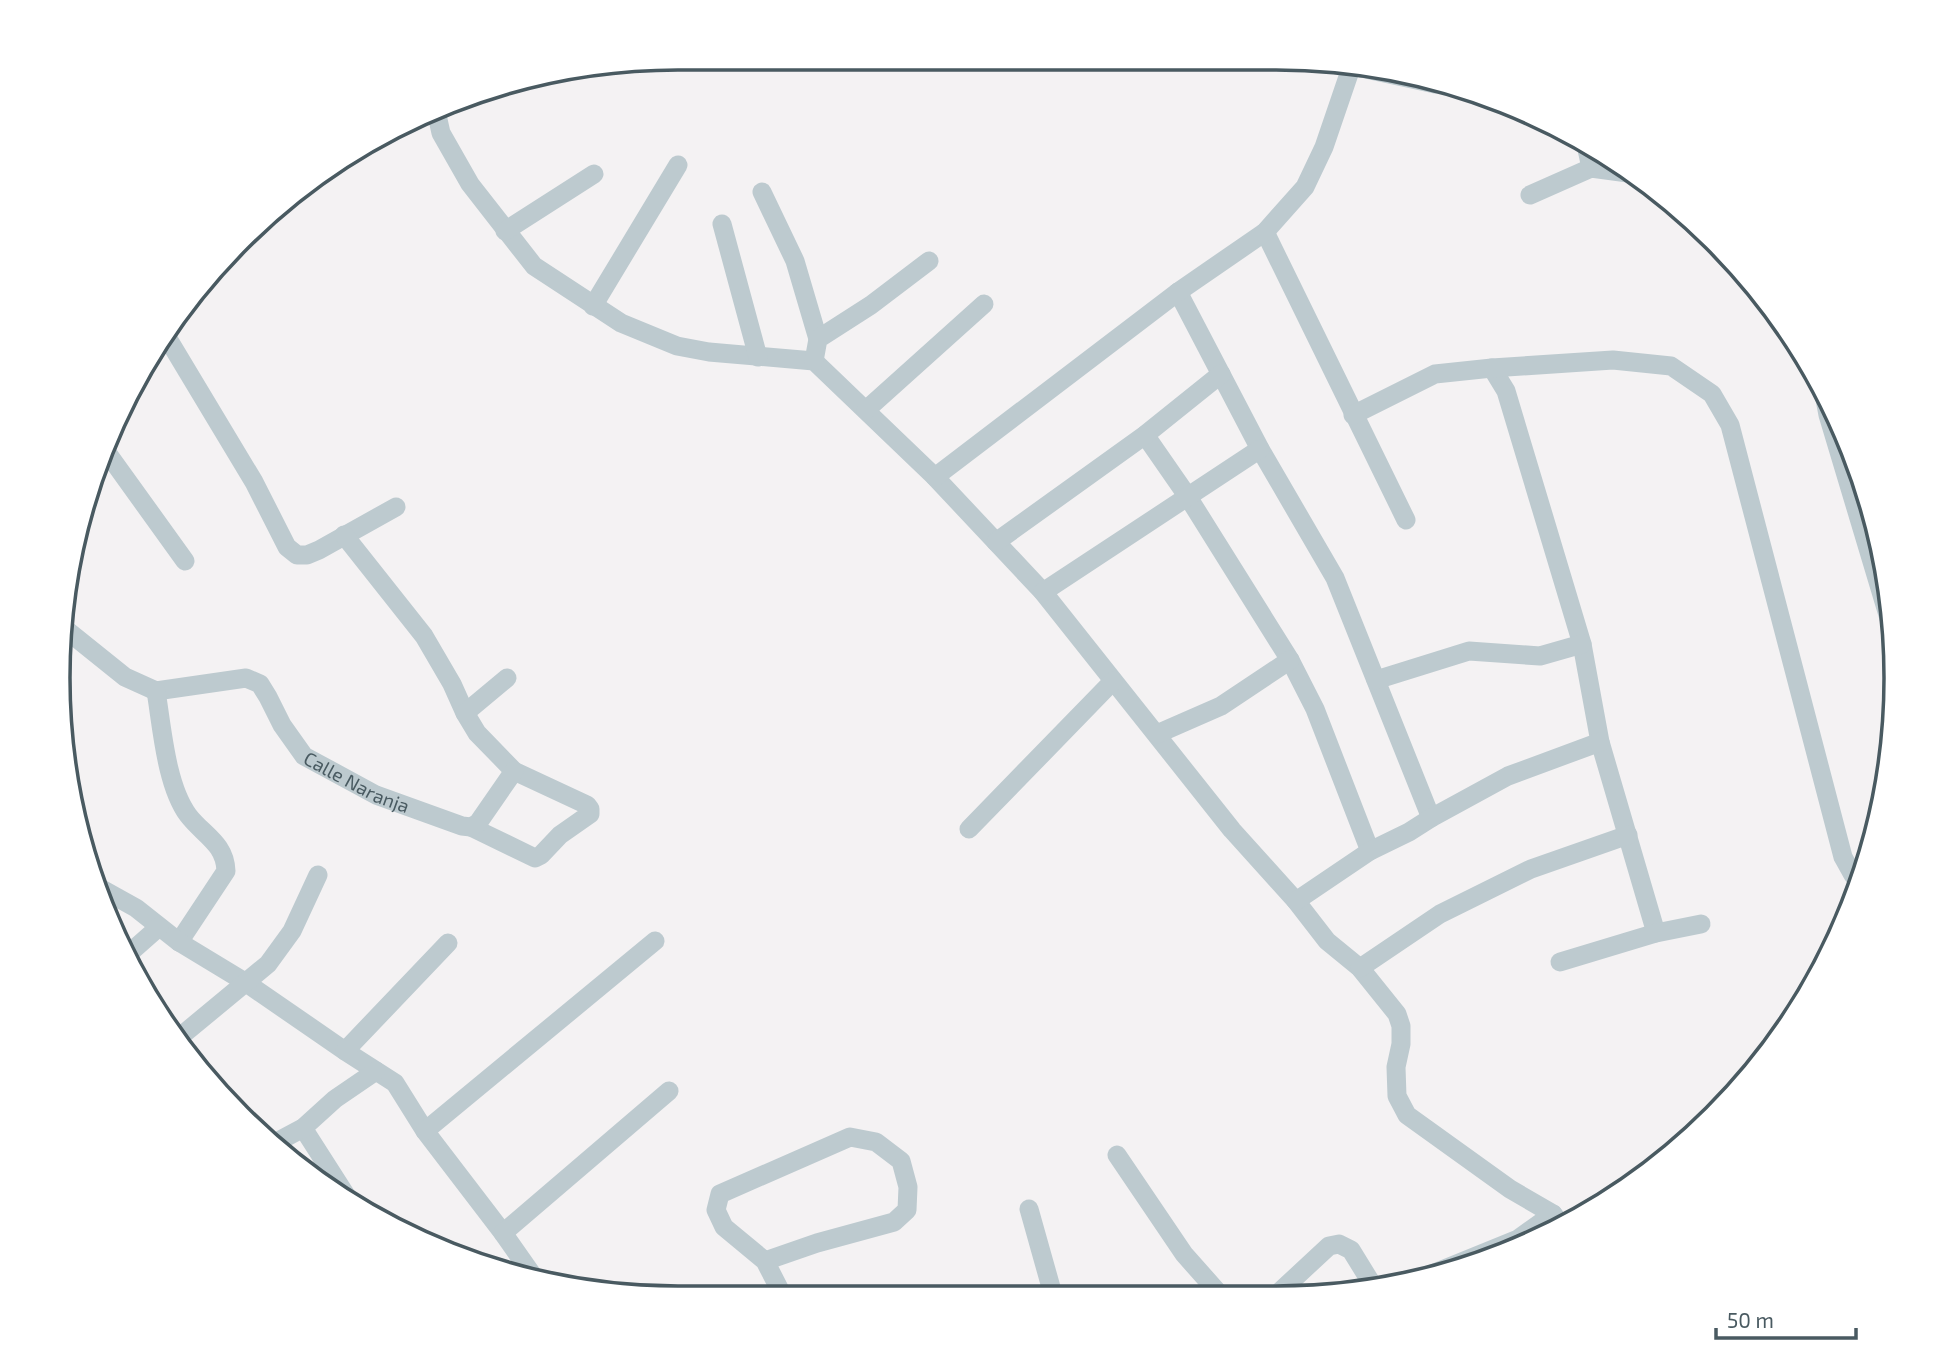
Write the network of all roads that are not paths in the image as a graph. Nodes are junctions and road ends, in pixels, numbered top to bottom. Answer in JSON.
{"nodes":[{"id":1,"x":1349,"y":74,"type":"edge"},
{"id":2,"x":438,"y":119,"type":"edge"},
{"id":3,"x":1588,"y":156,"type":"edge"},
{"id":4,"x":678,"y":166,"type":"dead end"},
{"id":5,"x":1591,"y":168,"type":"junction"},
{"id":6,"x":1612,"y":171,"type":"edge"},
{"id":7,"x":594,"y":174,"type":"dead end"},
{"id":8,"x":762,"y":192,"type":"dead end"},
{"id":9,"x":1530,"y":195,"type":"dead end"},
{"id":10,"x":722,"y":224,"type":"dead end"},
{"id":11,"x":505,"y":231,"type":"junction"},
{"id":12,"x":1265,"y":232,"type":"junction"},
{"id":13,"x":929,"y":261,"type":"dead end"},
{"id":14,"x":1178,"y":292,"type":"junction"},
{"id":15,"x":984,"y":304,"type":"dead end"},
{"id":16,"x":593,"y":306,"type":"junction"},
{"id":17,"x":818,"y":339,"type":"junction"},
{"id":18,"x":170,"y":343,"type":"edge"},
{"id":19,"x":758,"y":357,"type":"junction"},
{"id":20,"x":814,"y":360,"type":"junction"},
{"id":21,"x":1492,"y":368,"type":"junction"},
{"id":22,"x":1221,"y":374,"type":"junction"},
{"id":23,"x":866,"y":410,"type":"junction"},
{"id":24,"x":1353,"y":415,"type":"junction"},
{"id":25,"x":1145,"y":435,"type":"junction"},
{"id":26,"x":1835,"y":439,"type":"edge"},
{"id":27,"x":1260,"y":449,"type":"junction"},
{"id":28,"x":111,"y":458,"type":"edge"},
{"id":29,"x":935,"y":477,"type":"junction"},
{"id":30,"x":1188,"y":497,"type":"junction"},
{"id":31,"x":396,"y":507,"type":"dead end"},
{"id":32,"x":1406,"y":520,"type":"dead end"},
{"id":33,"x":344,"y":535,"type":"junction"},
{"id":34,"x":996,"y":542,"type":"junction"},
{"id":35,"x":185,"y":561,"type":"dead end"},
{"id":36,"x":1873,"y":565,"type":"edge"},
{"id":37,"x":1043,"y":592,"type":"junction"},
{"id":38,"x":71,"y":634,"type":"edge"},
{"id":39,"x":1582,"y":644,"type":"junction"},
{"id":40,"x":1290,"y":660,"type":"junction"},
{"id":41,"x":507,"y":678,"type":"dead end"},
{"id":42,"x":1376,"y":680,"type":"junction"},
{"id":43,"x":1113,"y":681,"type":"junction"},
{"id":44,"x":156,"y":691,"type":"junction"},
{"id":45,"x":465,"y":713,"type":"junction"},
{"id":46,"x":1157,"y":734,"type":"junction"},
{"id":47,"x":1600,"y":742,"type":"junction"},
{"id":48,"x":514,"y":771,"type":"junction"},
{"id":49,"x":1431,"y":818,"type":"junction"},
{"id":50,"x":471,"y":827,"type":"junction"},
{"id":51,"x":969,"y":829,"type":"dead end"},
{"id":52,"x":1628,"y":835,"type":"junction"},
{"id":53,"x":1370,"y":850,"type":"junction"},
{"id":54,"x":1852,"y":873,"type":"edge"},
{"id":55,"x":318,"y":875,"type":"dead end"},
{"id":56,"x":109,"y":893,"type":"edge"},
{"id":57,"x":1296,"y":901,"type":"junction"},
{"id":58,"x":1701,"y":924,"type":"dead end"},
{"id":59,"x":159,"y":927,"type":"junction"},
{"id":60,"x":1656,"y":933,"type":"junction"},
{"id":61,"x":654,"y":941,"type":"dead end"},
{"id":62,"x":178,"y":942,"type":"junction"},
{"id":63,"x":448,"y":943,"type":"dead end"},
{"id":64,"x":134,"y":949,"type":"edge"},
{"id":65,"x":1560,"y":962,"type":"dead end"},
{"id":66,"x":1360,"y":968,"type":"junction"},
{"id":67,"x":245,"y":982,"type":"junction"},
{"id":68,"x":185,"y":1033,"type":"edge"},
{"id":69,"x":345,"y":1051,"type":"junction"},
{"id":70,"x":376,"y":1070,"type":"junction"},
{"id":71,"x":669,"y":1091,"type":"dead end"},
{"id":72,"x":303,"y":1128,"type":"junction"},
{"id":73,"x":425,"y":1131,"type":"junction"},
{"id":74,"x":282,"y":1139,"type":"edge"},
{"id":75,"x":1117,"y":1155,"type":"dead end"},
{"id":76,"x":338,"y":1182,"type":"edge"},
{"id":77,"x":1029,"y":1209,"type":"dead end"},
{"id":78,"x":1554,"y":1218,"type":"edge"},
{"id":79,"x":503,"y":1233,"type":"junction"},
{"id":80,"x":765,"y":1261,"type":"junction"},
{"id":81,"x":526,"y":1266,"type":"edge"},
{"id":82,"x":1369,"y":1279,"type":"edge"},
{"id":83,"x":778,"y":1286,"type":"edge"},
{"id":84,"x":1051,"y":1286,"type":"edge"},
{"id":85,"x":1212,"y":1286,"type":"edge"},
{"id":86,"x":1286,"y":1286,"type":"edge"}],
"edges":[{"from":1,"to":12,"type":"street"},
{"from":2,"to":11,"type":"street"},
{"from":3,"to":5,"type":"street"},
{"from":4,"to":16,"type":"street"},
{"from":5,"to":6,"type":"street"},
{"from":5,"to":9,"type":"street"},
{"from":7,"to":11,"type":"street"},
{"from":8,"to":17,"type":"street"},
{"from":10,"to":19,"type":"street"},
{"from":11,"to":16,"type":"street"},
{"from":12,"to":14,"type":"street"},
{"from":12,"to":24,"type":"street"},
{"from":13,"to":17,"type":"street"},
{"from":14,"to":22,"type":"street"},
{"from":14,"to":29,"type":"street"},
{"from":15,"to":23,"type":"street"},
{"from":16,"to":19,"type":"street"},
{"from":17,"to":20,"type":"street"},
{"from":18,"to":33,"type":"street"},
{"from":19,"to":20,"type":"street"},
{"from":20,"to":23,"type":"street"},
{"from":21,"to":24,"type":"street"},
{"from":21,"to":39,"type":"street"},
{"from":21,"to":54,"type":"street"},
{"from":22,"to":25,"type":"street"},
{"from":22,"to":27,"type":"street"},
{"from":23,"to":29,"type":"street"},
{"from":24,"to":32,"type":"street"},
{"from":25,"to":30,"type":"street"},
{"from":25,"to":34,"type":"street"},
{"from":26,"to":36,"type":"street"},
{"from":27,"to":30,"type":"street"},
{"from":27,"to":42,"type":"street"},
{"from":28,"to":35,"type":"street"},
{"from":29,"to":34,"type":"street"},
{"from":30,"to":37,"type":"street"},
{"from":30,"to":40,"type":"street"},
{"from":31,"to":33,"type":"street"},
{"from":33,"to":45,"type":"street"},
{"from":34,"to":37,"type":"street"},
{"from":37,"to":43,"type":"street"},
{"from":38,"to":44,"type":"street"},
{"from":39,"to":42,"type":"street"},
{"from":39,"to":47,"type":"street"},
{"from":40,"to":46,"type":"street"},
{"from":40,"to":53,"type":"street"},
{"from":41,"to":45,"type":"street"},
{"from":42,"to":49,"type":"street"},
{"from":43,"to":46,"type":"street"},
{"from":43,"to":51,"type":"street"},
{"from":44,"to":50,"type":"street","name":"Calle Naranja"},
{"from":44,"to":62,"type":"street"},
{"from":45,"to":48,"type":"street"},
{"from":46,"to":57,"type":"street"},
{"from":47,"to":49,"type":"street"},
{"from":47,"to":52,"type":"street"},
{"from":48,"to":50,"type":"street"},
{"from":48,"to":50,"type":"street","name":"Calle Naranja"},
{"from":49,"to":53,"type":"street"},
{"from":52,"to":60,"type":"street"},
{"from":52,"to":66,"type":"street"},
{"from":53,"to":57,"type":"street"},
{"from":55,"to":67,"type":"street"},
{"from":56,"to":59,"type":"street"},
{"from":57,"to":66,"type":"street"},
{"from":58,"to":60,"type":"street"},
{"from":59,"to":62,"type":"street"},
{"from":59,"to":64,"type":"street"},
{"from":60,"to":65,"type":"street"},
{"from":61,"to":73,"type":"street"},
{"from":62,"to":67,"type":"street"},
{"from":63,"to":69,"type":"street"},
{"from":66,"to":78,"type":"street"},
{"from":67,"to":68,"type":"street"},
{"from":67,"to":69,"type":"street"},
{"from":69,"to":70,"type":"street"},
{"from":70,"to":72,"type":"street"},
{"from":70,"to":73,"type":"street"},
{"from":71,"to":79,"type":"street"},
{"from":72,"to":74,"type":"street"},
{"from":72,"to":76,"type":"street"},
{"from":73,"to":79,"type":"street"},
{"from":75,"to":85,"type":"street"},
{"from":77,"to":84,"type":"street"},
{"from":79,"to":81,"type":"street"},
{"from":80,"to":80,"type":"street"},
{"from":80,"to":83,"type":"street"},
{"from":82,"to":86,"type":"street"}]}
